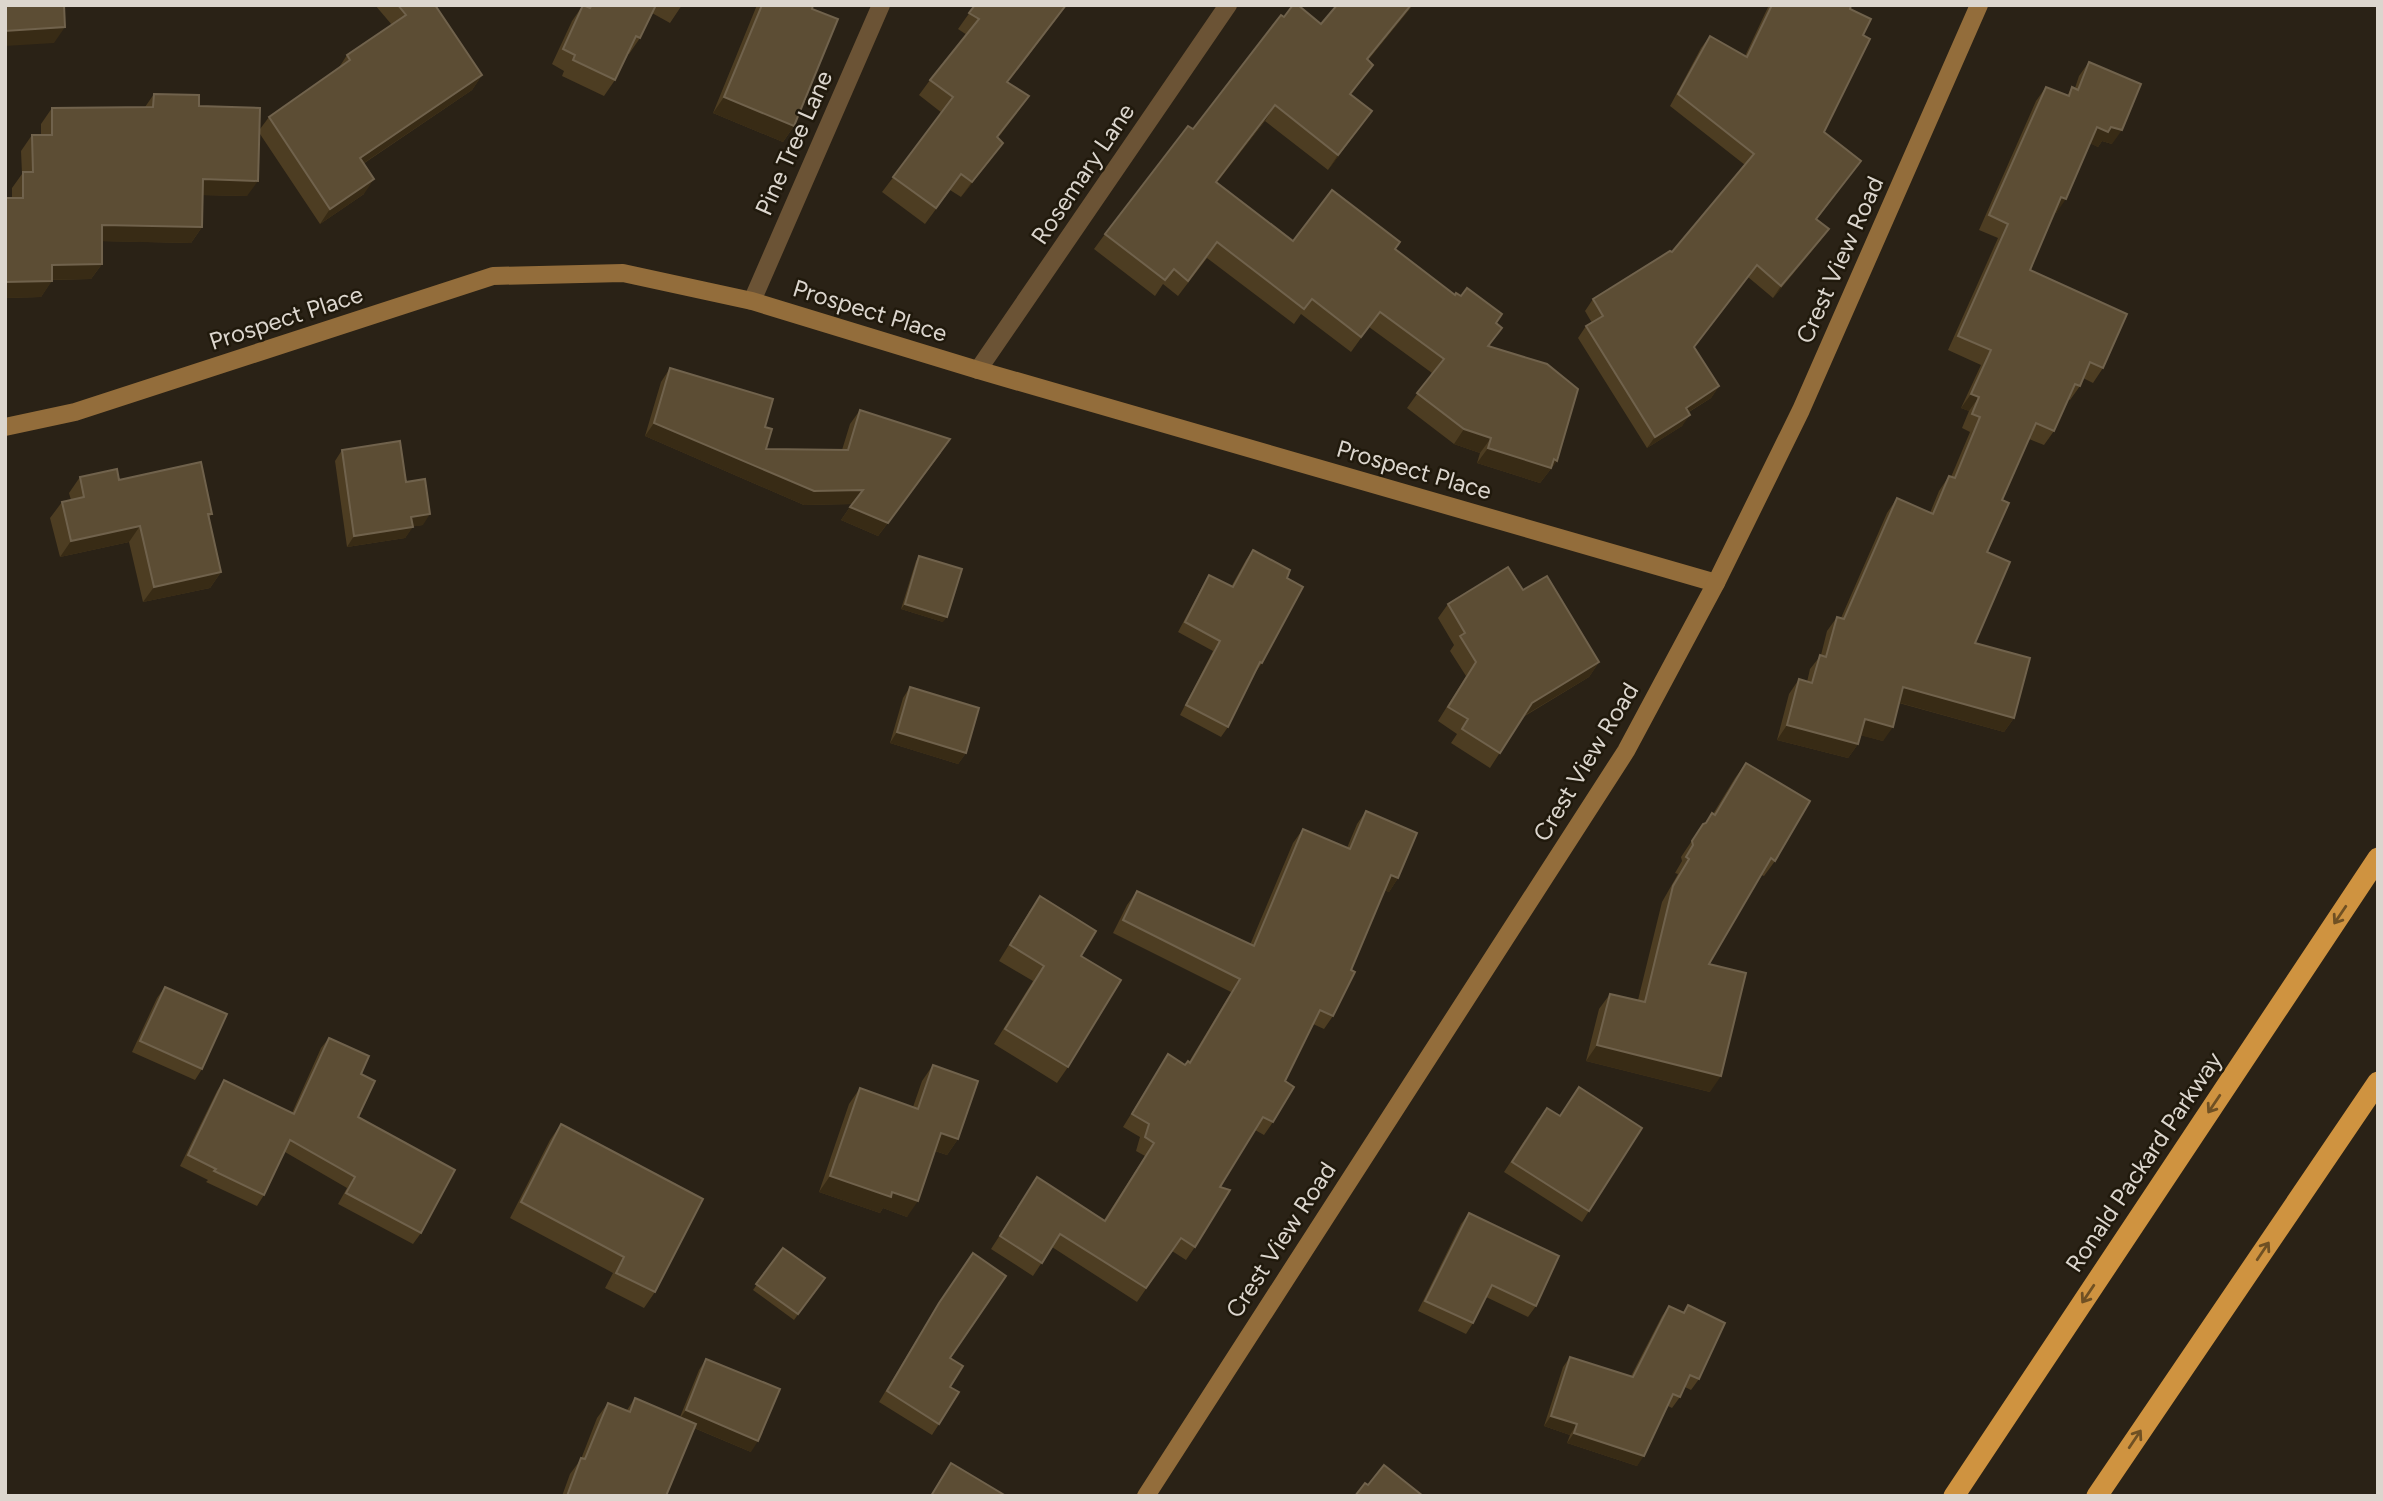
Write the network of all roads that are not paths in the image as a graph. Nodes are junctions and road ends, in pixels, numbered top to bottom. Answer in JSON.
{"nodes":[{"id":1,"x":881,"y":5,"type":"edge"},
{"id":2,"x":1228,"y":5,"type":"edge"},
{"id":3,"x":1979,"y":5,"type":"edge"},
{"id":4,"x":752,"y":301,"type":"junction"},
{"id":5,"x":978,"y":370,"type":"junction"},
{"id":6,"x":5,"y":427,"type":"edge"},
{"id":7,"x":1716,"y":583,"type":"junction"},
{"id":8,"x":2378,"y":858,"type":"edge"},
{"id":9,"x":2378,"y":1082,"type":"edge"},
{"id":10,"x":1146,"y":1496,"type":"edge"},
{"id":11,"x":1954,"y":1496,"type":"edge"},
{"id":12,"x":2097,"y":1496,"type":"edge"}],
"edges":[{"from":1,"to":4,"type":"street","name":"Pine Tree Lane"},
{"from":2,"to":5,"type":"street","name":"Rosemary Lane"},
{"from":3,"to":7,"type":"street","name":"Crest View Road"},
{"from":4,"to":5,"type":"street","name":"Prospect Place"},
{"from":4,"to":6,"type":"street","name":"Prospect Place"},
{"from":5,"to":7,"type":"street","name":"Prospect Place"},
{"from":7,"to":10,"type":"street","name":"Crest View Road"},
{"from":8,"to":11,"type":"highway","name":"Ronald Packard Parkway","one_way":true},
{"from":12,"to":9,"type":"highway","one_way":true}]}
